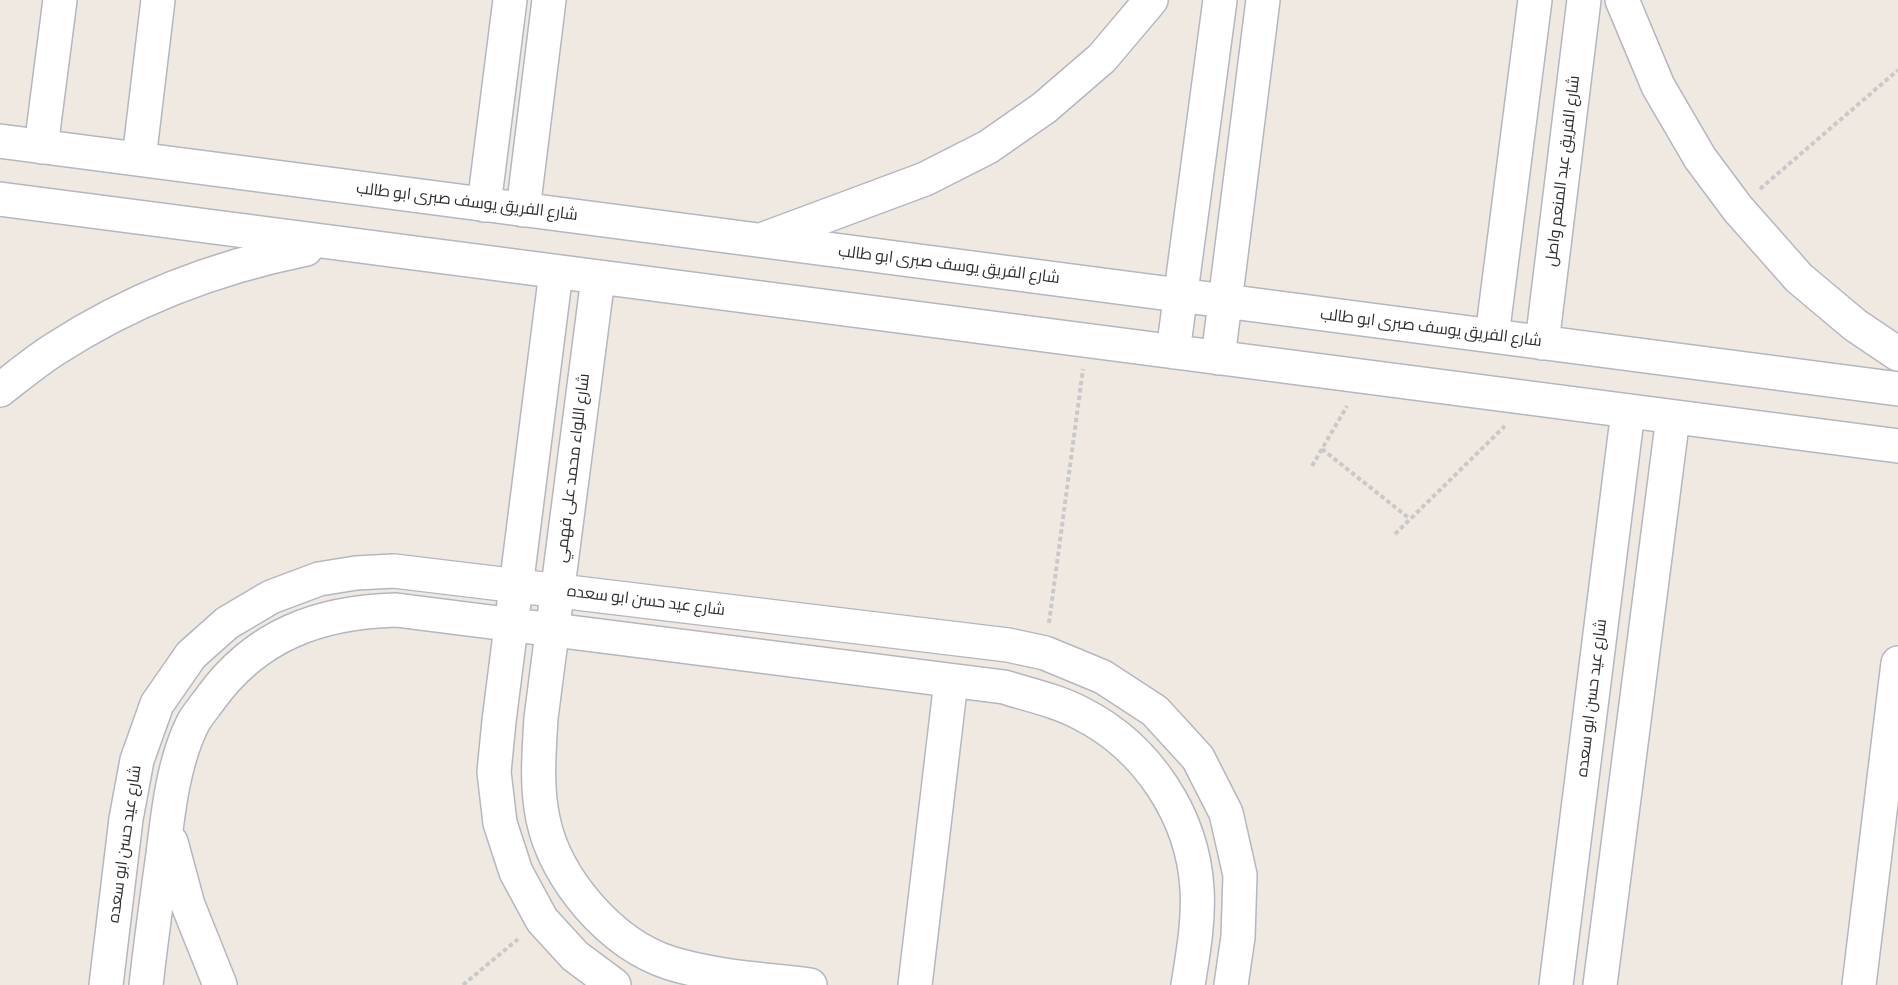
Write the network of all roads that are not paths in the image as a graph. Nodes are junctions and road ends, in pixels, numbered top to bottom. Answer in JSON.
{"nodes":[{"id":1,"x":60,"y":0,"type":"edge"},
{"id":2,"x":158,"y":0,"type":"edge"},
{"id":3,"x":510,"y":0,"type":"edge"},
{"id":4,"x":549,"y":0,"type":"edge"},
{"id":5,"x":1151,"y":0,"type":"edge"},
{"id":6,"x":1220,"y":0,"type":"edge"},
{"id":7,"x":1263,"y":0,"type":"edge"},
{"id":8,"x":1536,"y":0,"type":"edge"},
{"id":9,"x":1584,"y":0,"type":"edge"},
{"id":10,"x":1622,"y":0,"type":"edge"},
{"id":11,"x":0,"y":141,"type":"edge"},
{"id":12,"x":41,"y":147,"type":"junction"},
{"id":13,"x":139,"y":159,"type":"junction"},
{"id":14,"x":0,"y":199,"type":"edge"},
{"id":15,"x":484,"y":205,"type":"junction"},
{"id":16,"x":523,"y":210,"type":"junction"},
{"id":17,"x":759,"y":240,"type":"junction"},
{"id":18,"x":331,"y":243,"type":"junction"},
{"id":19,"x":556,"y":272,"type":"junction"},
{"id":20,"x":598,"y":278,"type":"junction"},
{"id":21,"x":1181,"y":296,"type":"junction"},
{"id":22,"x":1225,"y":302,"type":"junction"},
{"id":23,"x":1492,"y":336,"type":"junction"},
{"id":24,"x":1542,"y":343,"type":"junction"},
{"id":25,"x":1173,"y":352,"type":"junction"},
{"id":26,"x":1898,"y":354,"type":"edge"},
{"id":27,"x":1218,"y":358,"type":"junction"},
{"id":28,"x":1898,"y":389,"type":"edge"},
{"id":29,"x":0,"y":390,"type":"edge"},
{"id":30,"x":1628,"y":411,"type":"junction"},
{"id":31,"x":1673,"y":417,"type":"junction"},
{"id":32,"x":1898,"y":446,"type":"edge"},
{"id":33,"x":319,"y":579,"type":"junction"},
{"id":34,"x":516,"y":585,"type":"junction"},
{"id":35,"x":558,"y":590,"type":"junction"},
{"id":36,"x":768,"y":616,"type":"junction"},
{"id":37,"x":329,"y":617,"type":"junction"},
{"id":38,"x":819,"y":622,"type":"junction"},
{"id":39,"x":511,"y":624,"type":"junction"},
{"id":40,"x":553,"y":629,"type":"junction"},
{"id":41,"x":191,"y":655,"type":"junction"},
{"id":42,"x":762,"y":656,"type":"junction"},
{"id":43,"x":813,"y":663,"type":"junction"},
{"id":44,"x":1898,"y":663,"type":"edge"},
{"id":45,"x":226,"y":677,"type":"junction"},
{"id":46,"x":951,"y":681,"type":"junction"},
{"id":47,"x":126,"y":819,"type":"junction"},
{"id":48,"x":167,"y":825,"type":"junction"},
{"id":49,"x":106,"y":985,"type":"edge"},
{"id":50,"x":146,"y":985,"type":"edge"},
{"id":51,"x":220,"y":985,"type":"edge"},
{"id":52,"x":614,"y":985,"type":"edge"},
{"id":53,"x":810,"y":985,"type":"edge"},
{"id":54,"x":915,"y":985,"type":"edge"},
{"id":55,"x":1188,"y":985,"type":"edge"},
{"id":56,"x":1231,"y":985,"type":"edge"},
{"id":57,"x":1556,"y":985,"type":"edge"},
{"id":58,"x":1600,"y":985,"type":"edge"},
{"id":59,"x":1859,"y":985,"type":"edge"}],
"edges":[{"from":1,"to":12,"type":"street"},
{"from":2,"to":13,"type":"street"},
{"from":3,"to":15,"type":"street"},
{"from":4,"to":16,"type":"street"},
{"from":5,"to":17,"type":"street"},
{"from":6,"to":21,"type":"street"},
{"from":7,"to":22,"type":"street"},
{"from":8,"to":23,"type":"street"},
{"from":9,"to":24,"type":"street","name":"شارع الفريق عبد المنعم واصل"},
{"from":10,"to":26,"type":"street"},
{"from":11,"to":12,"type":"street","name":"شارع الفريق يوسف صبرى ابو طالب"},
{"from":12,"to":13,"type":"street","name":"شارع الفريق يوسف صبرى ابو طالب"},
{"from":13,"to":15,"type":"street","name":"شارع الفريق يوسف صبرى ابو طالب"},
{"from":14,"to":18,"type":"street"},
{"from":15,"to":16,"type":"street","name":"شارع الفريق يوسف صبرى ابو طالب"},
{"from":16,"to":17,"type":"street","name":"شارع الفريق يوسف صبرى ابو طالب"},
{"from":17,"to":21,"type":"street","name":"شارع الفريق يوسف صبرى ابو طالب"},
{"from":18,"to":19,"type":"street"},
{"from":18,"to":29,"type":"street"},
{"from":19,"to":20,"type":"street"},
{"from":19,"to":34,"type":"street"},
{"from":20,"to":25,"type":"street"},
{"from":20,"to":35,"type":"street","name":"شارع اللواء محمد على فهمي"},
{"from":21,"to":22,"type":"street","name":"شارع الفريق يوسف صبرى ابو طالب"},
{"from":21,"to":25,"type":"street"},
{"from":22,"to":23,"type":"street","name":"شارع الفريق يوسف صبرى ابو طالب"},
{"from":22,"to":27,"type":"street"},
{"from":23,"to":24,"type":"street","name":"شارع الفريق يوسف صبرى ابو طالب"},
{"from":24,"to":28,"type":"street","name":"شارع الفريق يوسف صبرى ابو طالب"},
{"from":25,"to":27,"type":"street"},
{"from":27,"to":30,"type":"street"},
{"from":30,"to":31,"type":"street"},
{"from":30,"to":57,"type":"street","name":"شارع عيد حسن ابو سعده"},
{"from":31,"to":32,"type":"street"},
{"from":31,"to":58,"type":"street"},
{"from":33,"to":34,"type":"street","name":"شارع عيد حسن ابو سعده"},
{"from":33,"to":37,"type":"street"},
{"from":33,"to":41,"type":"street","name":"شارع عيد حسن ابو سعده"},
{"from":34,"to":35,"type":"street","name":"شارع عيد حسن ابو سعده"},
{"from":34,"to":39,"type":"street"},
{"from":35,"to":36,"type":"street","name":"شارع عيد حسن ابو سعده"},
{"from":35,"to":40,"type":"street","name":"شارع اللواء محمد على فهمي"},
{"from":36,"to":38,"type":"street","name":"شارع عيد حسن ابو سعده"},
{"from":36,"to":42,"type":"street"},
{"from":37,"to":39,"type":"street"},
{"from":37,"to":45,"type":"street"},
{"from":38,"to":43,"type":"street"},
{"from":38,"to":56,"type":"street","name":"شارع عيد حسن ابو سعده"},
{"from":39,"to":40,"type":"street"},
{"from":39,"to":52,"type":"street"},
{"from":40,"to":42,"type":"street"},
{"from":40,"to":53,"type":"street","name":"شارع اللواء محمد على فهمي"},
{"from":41,"to":45,"type":"street"},
{"from":41,"to":47,"type":"street","name":"شارع عيد حسن ابو سعده"},
{"from":42,"to":43,"type":"street"},
{"from":43,"to":46,"type":"street"},
{"from":44,"to":59,"type":"street"},
{"from":45,"to":48,"type":"street"},
{"from":46,"to":54,"type":"street"},
{"from":46,"to":55,"type":"street"},
{"from":47,"to":48,"type":"street"},
{"from":47,"to":49,"type":"street","name":"شارع عيد حسن ابو سعده"},
{"from":48,"to":50,"type":"street"},
{"from":48,"to":51,"type":"street"}]}
